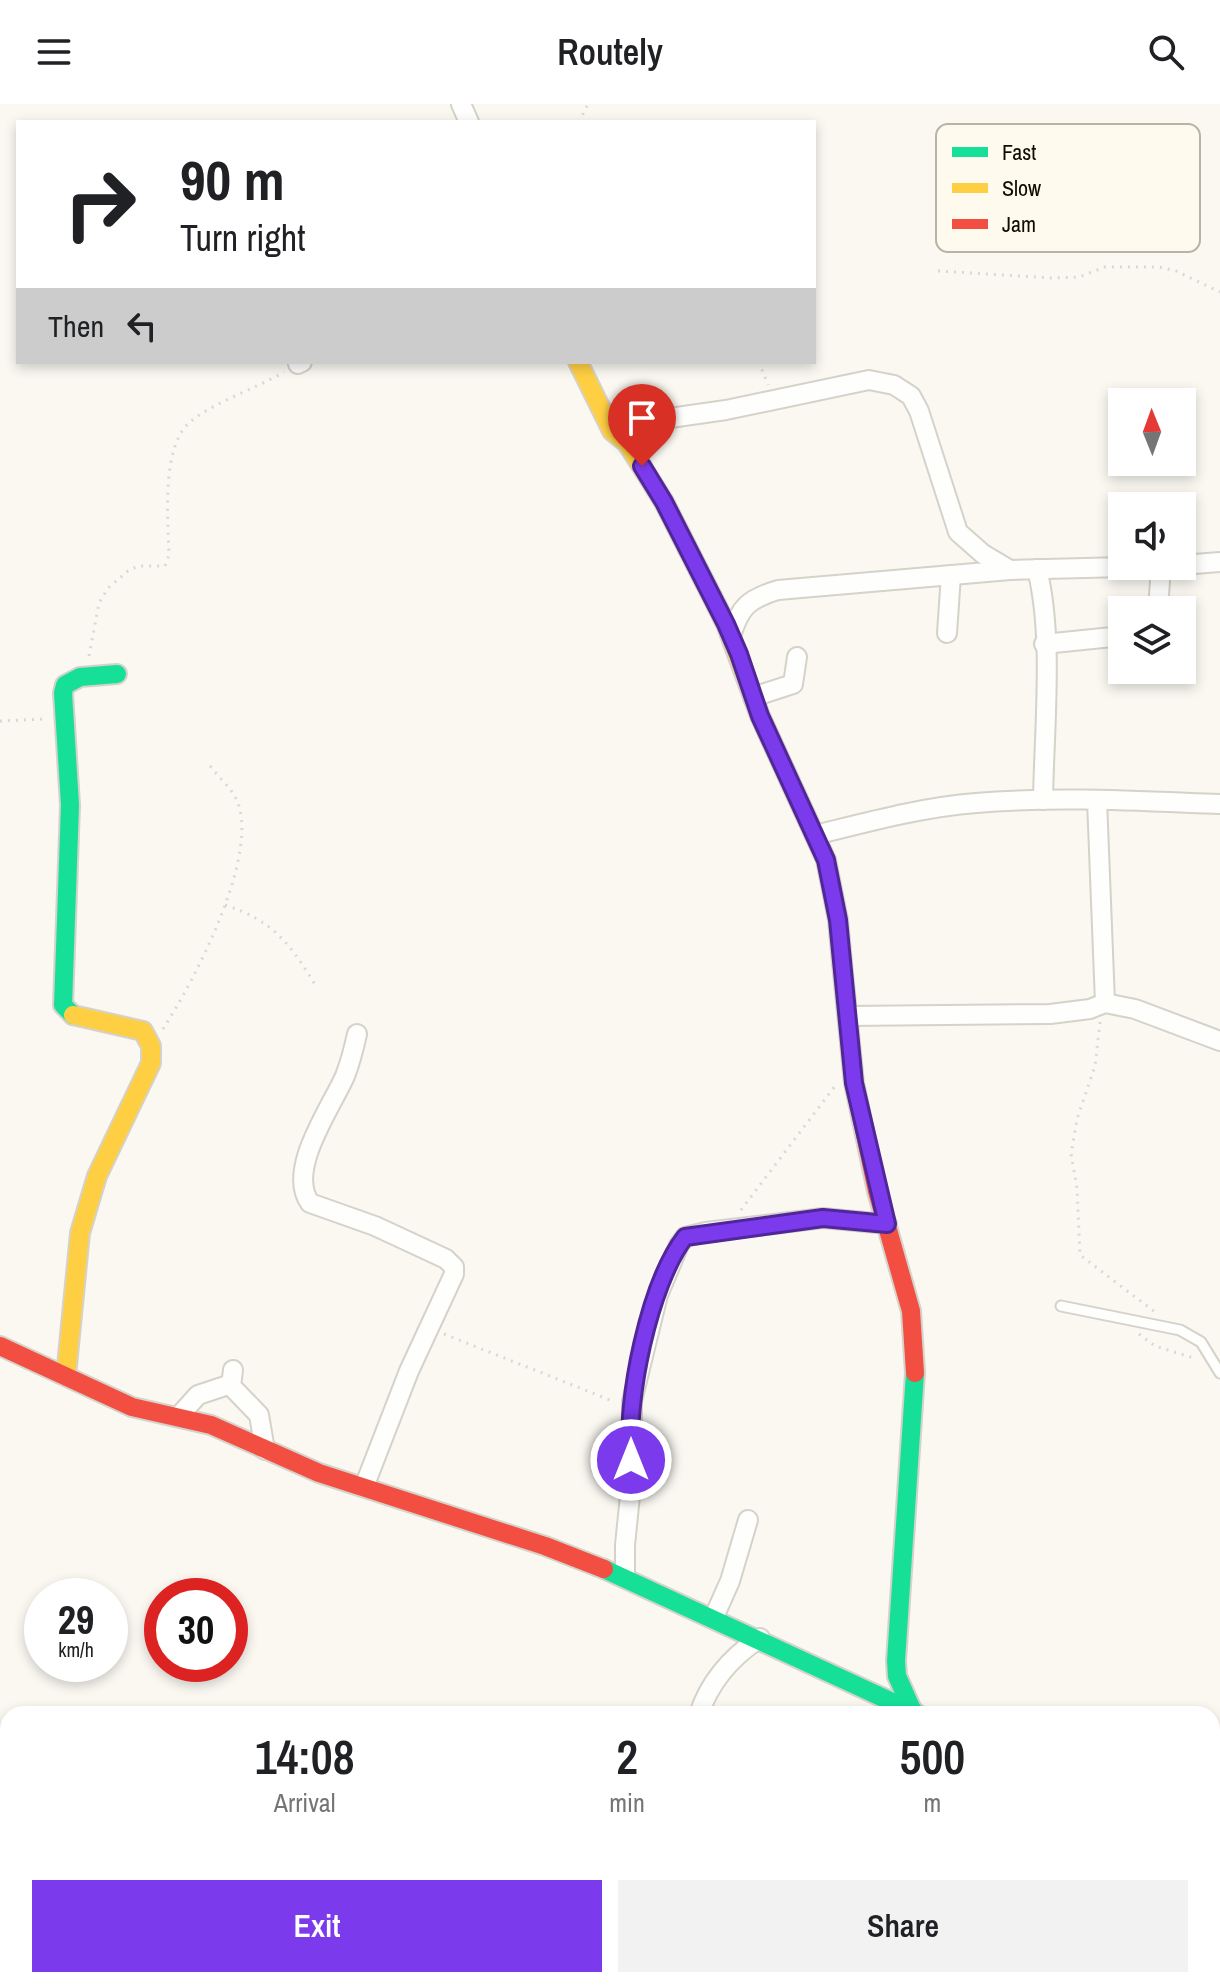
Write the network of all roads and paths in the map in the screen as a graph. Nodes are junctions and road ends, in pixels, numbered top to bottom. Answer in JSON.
{"nodes":[{"id":1,"x":938,"y":271,"type":"dead end"},
{"id":2,"x":1220,"y":292,"type":"edge"},
{"id":3,"x":298,"y":364,"type":"edge"},
{"id":4,"x":579,"y":364,"type":"edge"},
{"id":5,"x":760,"y":364,"type":"edge"},
{"id":6,"x":774,"y":400,"type":"junction"},
{"id":7,"x":627,"y":443,"type":"junction"},
{"id":8,"x":1220,"y":562,"type":"edge"},
{"id":9,"x":1196,"y":564,"type":"edge"},
{"id":10,"x":1108,"y":567,"type":"edge"},
{"id":11,"x":1037,"y":569,"type":"junction"},
{"id":12,"x":1010,"y":570,"type":"junction"},
{"id":13,"x":951,"y":575,"type":"junction"},
{"id":14,"x":947,"y":633,"type":"dead end"},
{"id":15,"x":731,"y":636,"type":"junction"},
{"id":16,"x":1108,"y":637,"type":"edge"},
{"id":17,"x":1044,"y":644,"type":"junction"},
{"id":18,"x":797,"y":657,"type":"dead end"},
{"id":19,"x":117,"y":674,"type":"dead end"},
{"id":20,"x":80,"y":677,"type":"junction"},
{"id":21,"x":753,"y":697,"type":"junction"},
{"id":22,"x":63,"y":718,"type":"junction"},
{"id":23,"x":0,"y":721,"type":"edge"},
{"id":24,"x":207,"y":761,"type":"dead end"},
{"id":25,"x":1043,"y":800,"type":"junction"},
{"id":26,"x":1097,"y":800,"type":"junction"},
{"id":27,"x":1220,"y":804,"type":"edge"},
{"id":28,"x":815,"y":835,"type":"junction"},
{"id":29,"x":225,"y":905,"type":"junction"},
{"id":30,"x":316,"y":986,"type":"dead end"},
{"id":31,"x":1102,"y":1004,"type":"junction"},
{"id":32,"x":848,"y":1016,"type":"junction"},
{"id":33,"x":357,"y":1034,"type":"dead end"},
{"id":34,"x":1220,"y":1041,"type":"edge"},
{"id":35,"x":151,"y":1046,"type":"junction"},
{"id":36,"x":852,"y":1064,"type":"junction"},
{"id":37,"x":887,"y":1224,"type":"junction"},
{"id":38,"x":722,"y":1231,"type":"junction"},
{"id":39,"x":1061,"y":1306,"type":"dead end"},
{"id":40,"x":432,"y":1319,"type":"junction"},
{"id":41,"x":1130,"y":1321,"type":"junction"},
{"id":42,"x":1172,"y":1329,"type":"junction"},
{"id":43,"x":0,"y":1346,"type":"edge"},
{"id":44,"x":1213,"y":1364,"type":"junction"},
{"id":45,"x":1220,"y":1373,"type":"edge"},
{"id":46,"x":66,"y":1376,"type":"junction"},
{"id":47,"x":631,"y":1409,"type":"junction"},
{"id":48,"x":179,"y":1416,"type":"junction"},
{"id":49,"x":265,"y":1450,"type":"junction"},
{"id":50,"x":364,"y":1487,"type":"junction"},
{"id":51,"x":748,"y":1520,"type":"dead end"},
{"id":52,"x":625,"y":1577,"type":"junction"},
{"id":53,"x":714,"y":1617,"type":"junction"},
{"id":54,"x":760,"y":1638,"type":"junction"},
{"id":55,"x":703,"y":1706,"type":"edge"},
{"id":56,"x":901,"y":1706,"type":"edge"},
{"id":57,"x":912,"y":1706,"type":"edge"}],
"edges":[{"from":1,"to":2,"type":"path"},
{"from":3,"to":20,"type":"path"},
{"from":4,"to":7,"type":"street"},
{"from":5,"to":6,"type":"path"},
{"from":6,"to":7,"type":"street"},
{"from":6,"to":12,"type":"street"},
{"from":7,"to":15,"type":"street"},
{"from":8,"to":9,"type":"street"},
{"from":10,"to":11,"type":"street"},
{"from":11,"to":12,"type":"street"},
{"from":11,"to":17,"type":"street"},
{"from":12,"to":13,"type":"street"},
{"from":13,"to":14,"type":"street"},
{"from":13,"to":15,"type":"street"},
{"from":15,"to":21,"type":"street"},
{"from":16,"to":17,"type":"street"},
{"from":17,"to":25,"type":"street"},
{"from":18,"to":21,"type":"street"},
{"from":19,"to":20,"type":"street"},
{"from":20,"to":22,"type":"street"},
{"from":21,"to":28,"type":"street"},
{"from":22,"to":23,"type":"path"},
{"from":22,"to":35,"type":"street"},
{"from":24,"to":29,"type":"path"},
{"from":25,"to":26,"type":"street"},
{"from":25,"to":28,"type":"street"},
{"from":26,"to":27,"type":"street"},
{"from":26,"to":31,"type":"street"},
{"from":28,"to":32,"type":"street"},
{"from":29,"to":30,"type":"path"},
{"from":29,"to":35,"type":"path"},
{"from":31,"to":32,"type":"street"},
{"from":31,"to":34,"type":"street"},
{"from":31,"to":42,"type":"path"},
{"from":32,"to":36,"type":"street"},
{"from":33,"to":40,"type":"street"},
{"from":35,"to":46,"type":"street"},
{"from":36,"to":37,"type":"street"},
{"from":36,"to":38,"type":"path"},
{"from":37,"to":38,"type":"street"},
{"from":37,"to":57,"type":"street"},
{"from":38,"to":47,"type":"street"},
{"from":39,"to":41,"type":"lane"},
{"from":40,"to":47,"type":"path"},
{"from":40,"to":50,"type":"street"},
{"from":41,"to":42,"type":"lane"},
{"from":41,"to":44,"type":"path"},
{"from":42,"to":44,"type":"lane"},
{"from":43,"to":46,"type":"street"},
{"from":44,"to":45,"type":"lane"},
{"from":46,"to":48,"type":"street"},
{"from":47,"to":52,"type":"street"},
{"from":48,"to":49,"type":"street"},
{"from":48,"to":49,"type":"street"},
{"from":49,"to":50,"type":"street"},
{"from":50,"to":52,"type":"street"},
{"from":51,"to":53,"type":"street"},
{"from":52,"to":53,"type":"street"},
{"from":53,"to":54,"type":"street"},
{"from":54,"to":55,"type":"street"},
{"from":54,"to":56,"type":"street"}]}
